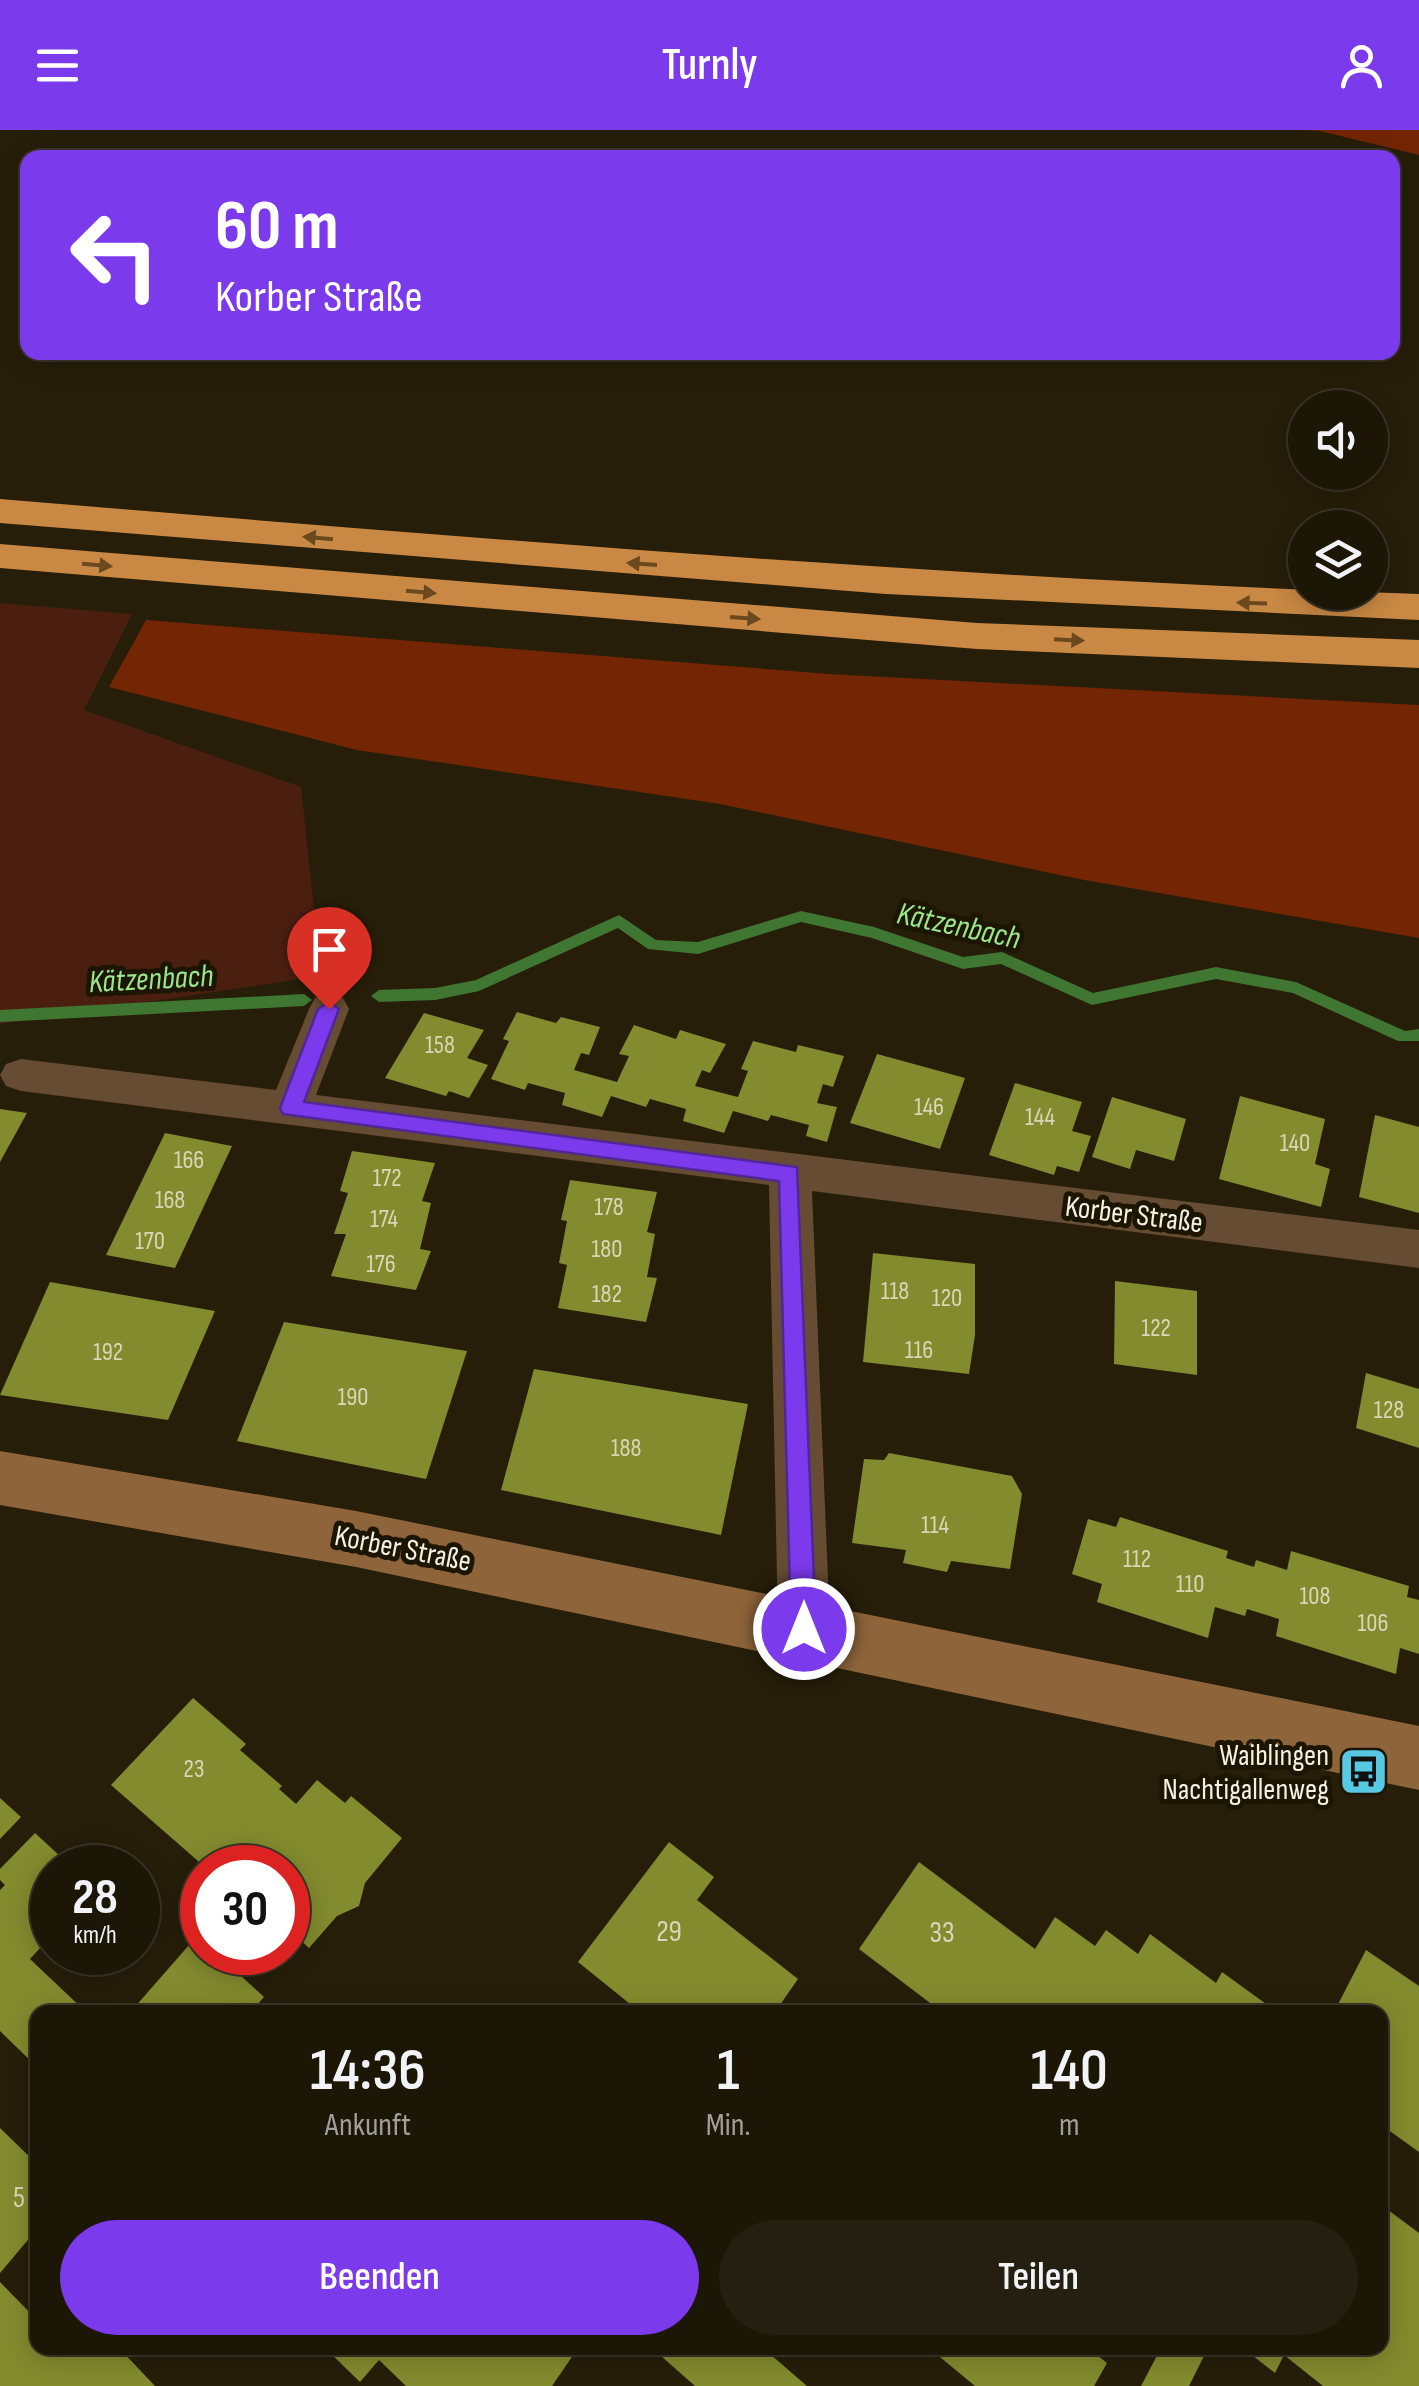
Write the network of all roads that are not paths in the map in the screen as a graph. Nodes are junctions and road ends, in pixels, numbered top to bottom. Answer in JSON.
{"nodes":[{"id":1,"x":0,"y":511,"type":"edge"},
{"id":2,"x":0,"y":556,"type":"edge"},
{"id":3,"x":1419,"y":607,"type":"edge"},
{"id":4,"x":1419,"y":654,"type":"edge"},
{"id":5,"x":329,"y":1009,"type":"dead end"},
{"id":6,"x":21,"y":1076,"type":"dead end"},
{"id":7,"x":290,"y":1108,"type":"junction"},
{"id":8,"x":790,"y":1173,"type":"junction"},
{"id":9,"x":1419,"y":1249,"type":"edge"},
{"id":10,"x":0,"y":1478,"type":"edge"},
{"id":11,"x":804,"y":1629,"type":"junction"},
{"id":12,"x":1419,"y":1758,"type":"edge"}],
"edges":[{"from":3,"to":1,"type":"highway","one_way":true},
{"from":2,"to":4,"type":"highway","one_way":true},
{"from":5,"to":7,"type":"street"},
{"from":6,"to":7,"type":"street","name":"Korber Straße"},
{"from":7,"to":8,"type":"street","name":"Korber Straße"},
{"from":8,"to":9,"type":"street","name":"Korber Straße"},
{"from":8,"to":11,"type":"street"},
{"from":10,"to":11,"type":"street","name":"Korber Straße"},
{"from":11,"to":12,"type":"street","name":"Korber Straße"}]}
